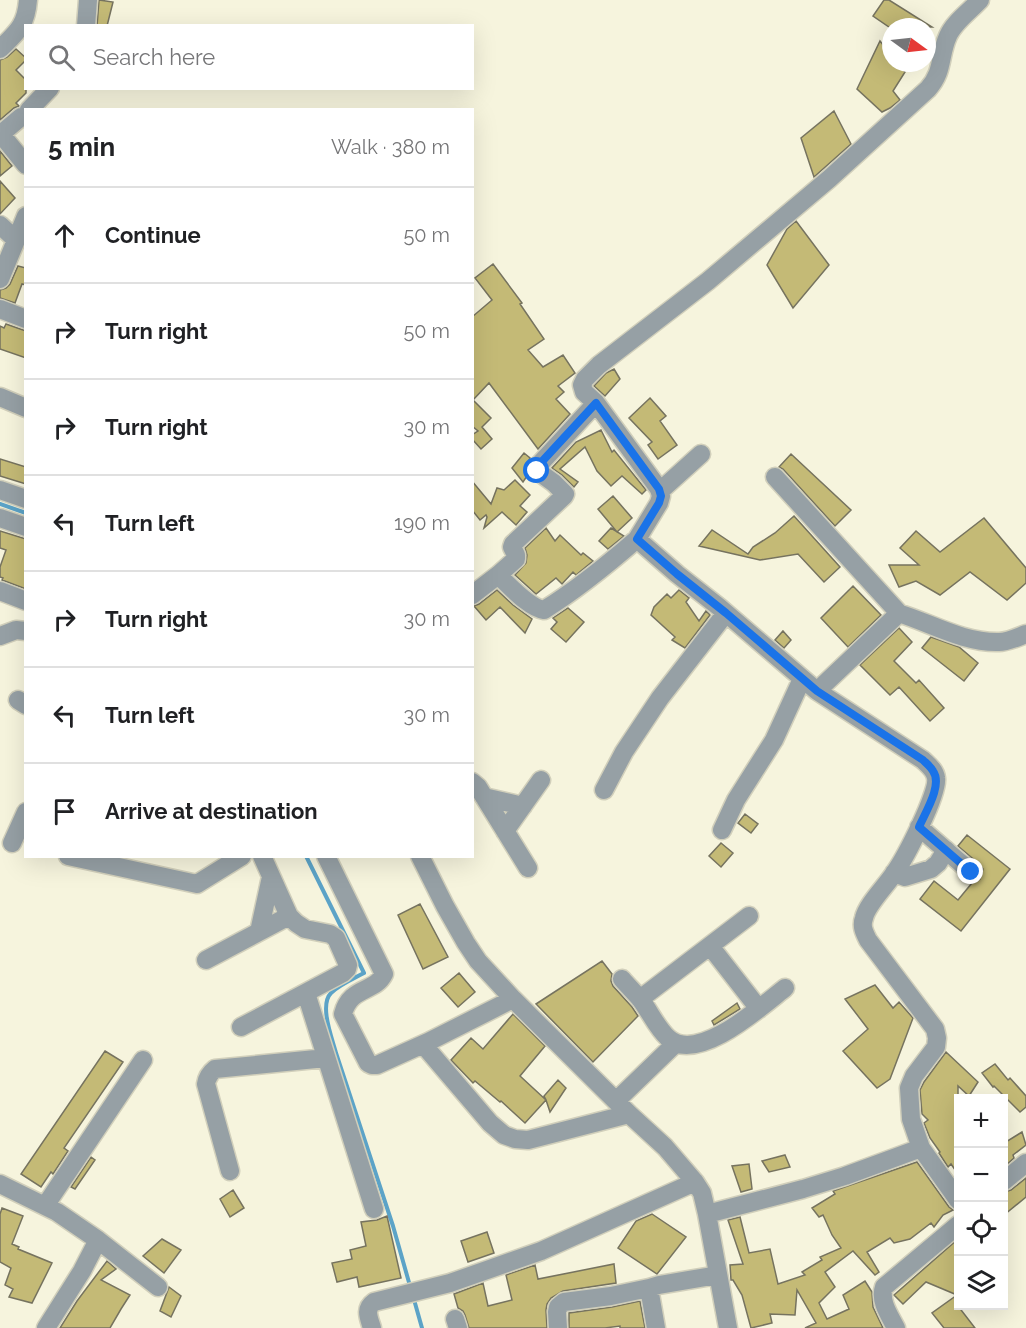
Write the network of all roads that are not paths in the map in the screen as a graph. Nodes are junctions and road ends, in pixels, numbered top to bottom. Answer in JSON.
{"nodes":[{"id":1,"x":28,"y":0,"type":"edge"},
{"id":2,"x":88,"y":0,"type":"edge"},
{"id":3,"x":980,"y":0,"type":"edge"},
{"id":4,"x":86,"y":24,"type":"edge"},
{"id":5,"x":0,"y":49,"type":"edge"},
{"id":6,"x":48,"y":90,"type":"edge"},
{"id":7,"x":33,"y":108,"type":"edge"},
{"id":8,"x":24,"y":118,"type":"edge"},
{"id":9,"x":0,"y":133,"type":"edge"},
{"id":10,"x":24,"y":163,"type":"edge"},
{"id":11,"x":24,"y":221,"type":"edge"},
{"id":12,"x":0,"y":225,"type":"edge"},
{"id":13,"x":16,"y":240,"type":"junction"},
{"id":14,"x":0,"y":279,"type":"edge"},
{"id":15,"x":0,"y":309,"type":"edge"},
{"id":16,"x":24,"y":318,"type":"edge"},
{"id":17,"x":0,"y":397,"type":"edge"},
{"id":18,"x":596,"y":403,"type":"junction"},
{"id":19,"x":24,"y":407,"type":"edge"},
{"id":20,"x":701,"y":454,"type":"dead end"},
{"id":21,"x":775,"y":477,"type":"dead end"},
{"id":22,"x":0,"y":489,"type":"edge"},
{"id":23,"x":660,"y":491,"type":"junction"},
{"id":24,"x":24,"y":498,"type":"edge"},
{"id":25,"x":0,"y":518,"type":"edge"},
{"id":26,"x":24,"y":526,"type":"edge"},
{"id":27,"x":637,"y":539,"type":"junction"},
{"id":28,"x":498,"y":575,"type":"junction"},
{"id":29,"x":0,"y":591,"type":"edge"},
{"id":30,"x":474,"y":594,"type":"edge"},
{"id":31,"x":24,"y":599,"type":"edge"},
{"id":32,"x":726,"y":613,"type":"junction"},
{"id":33,"x":898,"y":613,"type":"junction"},
{"id":34,"x":24,"y":631,"type":"edge"},
{"id":35,"x":1026,"y":634,"type":"edge"},
{"id":36,"x":0,"y":636,"type":"edge"},
{"id":37,"x":802,"y":679,"type":"junction"},
{"id":38,"x":817,"y":691,"type":"junction"},
{"id":39,"x":541,"y":780,"type":"dead end"},
{"id":40,"x":474,"y":784,"type":"edge"},
{"id":41,"x":604,"y":790,"type":"dead end"},
{"id":42,"x":484,"y":797,"type":"junction"},
{"id":43,"x":523,"y":806,"type":"junction"},
{"id":44,"x":24,"y":816,"type":"edge"},
{"id":45,"x":919,"y":827,"type":"junction"},
{"id":46,"x":722,"y":830,"type":"dead end"},
{"id":47,"x":505,"y":831,"type":"junction"},
{"id":48,"x":12,"y":843,"type":"edge"},
{"id":49,"x":946,"y":850,"type":"junction"},
{"id":50,"x":239,"y":858,"type":"edge"},
{"id":51,"x":263,"y":858,"type":"edge"},
{"id":52,"x":327,"y":858,"type":"edge"},
{"id":53,"x":421,"y":858,"type":"edge"},
{"id":54,"x":87,"y":859,"type":"edge"},
{"id":55,"x":528,"y":868,"type":"dead end"},
{"id":56,"x":971,"y":872,"type":"dead end"},
{"id":57,"x":894,"y":873,"type":"junction"},
{"id":58,"x":271,"y":877,"type":"junction"},
{"id":59,"x":289,"y":916,"type":"junction"},
{"id":60,"x":749,"y":916,"type":"dead end"},
{"id":61,"x":259,"y":932,"type":"junction"},
{"id":62,"x":710,"y":946,"type":"junction"},
{"id":63,"x":206,"y":960,"type":"dead end"},
{"id":64,"x":354,"y":980,"type":"junction"},
{"id":65,"x":622,"y":980,"type":"dead end"},
{"id":66,"x":784,"y":988,"type":"dead end"},
{"id":67,"x":306,"y":993,"type":"junction"},
{"id":68,"x":513,"y":999,"type":"junction"},
{"id":69,"x":640,"y":999,"type":"junction"},
{"id":70,"x":759,"y":1009,"type":"junction"},
{"id":71,"x":241,"y":1027,"type":"dead end"},
{"id":72,"x":428,"y":1042,"type":"junction"},
{"id":73,"x":676,"y":1043,"type":"junction"},
{"id":74,"x":326,"y":1058,"type":"junction"},
{"id":75,"x":143,"y":1060,"type":"dead end"},
{"id":76,"x":623,"y":1108,"type":"junction"},
{"id":77,"x":921,"y":1148,"type":"junction"},
{"id":78,"x":1026,"y":1163,"type":"edge"},
{"id":79,"x":230,"y":1171,"type":"dead end"},
{"id":80,"x":1008,"y":1178,"type":"edge"},
{"id":81,"x":695,"y":1182,"type":"junction"},
{"id":82,"x":0,"y":1184,"type":"edge"},
{"id":83,"x":954,"y":1194,"type":"edge"},
{"id":84,"x":45,"y":1206,"type":"junction"},
{"id":85,"x":374,"y":1209,"type":"dead end"},
{"id":86,"x":707,"y":1214,"type":"junction"},
{"id":87,"x":954,"y":1228,"type":"edge"},
{"id":88,"x":98,"y":1240,"type":"junction"},
{"id":89,"x":718,"y":1275,"type":"junction"},
{"id":90,"x":158,"y":1287,"type":"dead end"},
{"id":91,"x":649,"y":1288,"type":"junction"},
{"id":92,"x":46,"y":1328,"type":"edge"},
{"id":93,"x":372,"y":1328,"type":"edge"},
{"id":94,"x":558,"y":1328,"type":"edge"},
{"id":95,"x":656,"y":1328,"type":"edge"},
{"id":96,"x":728,"y":1328,"type":"edge"},
{"id":97,"x":896,"y":1328,"type":"edge"}],
"edges":[{"from":1,"to":5,"type":"street"},
{"from":2,"to":4,"type":"street"},
{"from":3,"to":18,"type":"street"},
{"from":6,"to":7,"type":"street"},
{"from":8,"to":9,"type":"street"},
{"from":9,"to":10,"type":"street"},
{"from":11,"to":13,"type":"street"},
{"from":12,"to":13,"type":"street"},
{"from":13,"to":14,"type":"street"},
{"from":15,"to":16,"type":"street"},
{"from":17,"to":19,"type":"street"},
{"from":18,"to":23,"type":"street"},
{"from":18,"to":28,"type":"street"},
{"from":20,"to":23,"type":"street"},
{"from":21,"to":33,"type":"street"},
{"from":22,"to":24,"type":"street"},
{"from":23,"to":27,"type":"street"},
{"from":25,"to":26,"type":"street"},
{"from":27,"to":28,"type":"street"},
{"from":27,"to":32,"type":"street"},
{"from":28,"to":30,"type":"street"},
{"from":29,"to":31,"type":"street"},
{"from":32,"to":37,"type":"street"},
{"from":32,"to":41,"type":"street"},
{"from":33,"to":35,"type":"street"},
{"from":33,"to":38,"type":"street"},
{"from":34,"to":36,"type":"street"},
{"from":37,"to":38,"type":"street"},
{"from":37,"to":46,"type":"street"},
{"from":38,"to":45,"type":"street"},
{"from":39,"to":43,"type":"street"},
{"from":40,"to":42,"type":"street"},
{"from":42,"to":43,"type":"street"},
{"from":42,"to":47,"type":"street"},
{"from":43,"to":47,"type":"street"},
{"from":44,"to":48,"type":"street"},
{"from":45,"to":49,"type":"street"},
{"from":45,"to":57,"type":"street"},
{"from":47,"to":55,"type":"street"},
{"from":49,"to":56,"type":"street"},
{"from":49,"to":57,"type":"street"},
{"from":50,"to":54,"type":"street"},
{"from":51,"to":58,"type":"street"},
{"from":52,"to":64,"type":"street"},
{"from":53,"to":68,"type":"street"},
{"from":57,"to":77,"type":"street"},
{"from":58,"to":59,"type":"street"},
{"from":58,"to":61,"type":"street"},
{"from":59,"to":61,"type":"street"},
{"from":59,"to":64,"type":"street"},
{"from":60,"to":62,"type":"street"},
{"from":61,"to":63,"type":"street"},
{"from":62,"to":69,"type":"street"},
{"from":62,"to":70,"type":"street"},
{"from":64,"to":67,"type":"street"},
{"from":64,"to":72,"type":"street"},
{"from":65,"to":69,"type":"street"},
{"from":66,"to":70,"type":"street"},
{"from":67,"to":71,"type":"street"},
{"from":67,"to":74,"type":"street"},
{"from":68,"to":72,"type":"street"},
{"from":68,"to":76,"type":"street"},
{"from":69,"to":73,"type":"street"},
{"from":70,"to":73,"type":"street"},
{"from":72,"to":76,"type":"street"},
{"from":73,"to":76,"type":"street"},
{"from":74,"to":79,"type":"street"},
{"from":74,"to":85,"type":"street"},
{"from":75,"to":84,"type":"street"},
{"from":76,"to":81,"type":"street"},
{"from":77,"to":83,"type":"street"},
{"from":77,"to":86,"type":"street"},
{"from":78,"to":80,"type":"street"},
{"from":81,"to":86,"type":"street"},
{"from":81,"to":93,"type":"street"},
{"from":82,"to":84,"type":"street"},
{"from":84,"to":88,"type":"street"},
{"from":86,"to":89,"type":"street"},
{"from":87,"to":97,"type":"street"},
{"from":88,"to":90,"type":"street"},
{"from":88,"to":92,"type":"street"},
{"from":89,"to":91,"type":"street"},
{"from":89,"to":96,"type":"street"},
{"from":91,"to":94,"type":"street"},
{"from":91,"to":95,"type":"street"}]}
